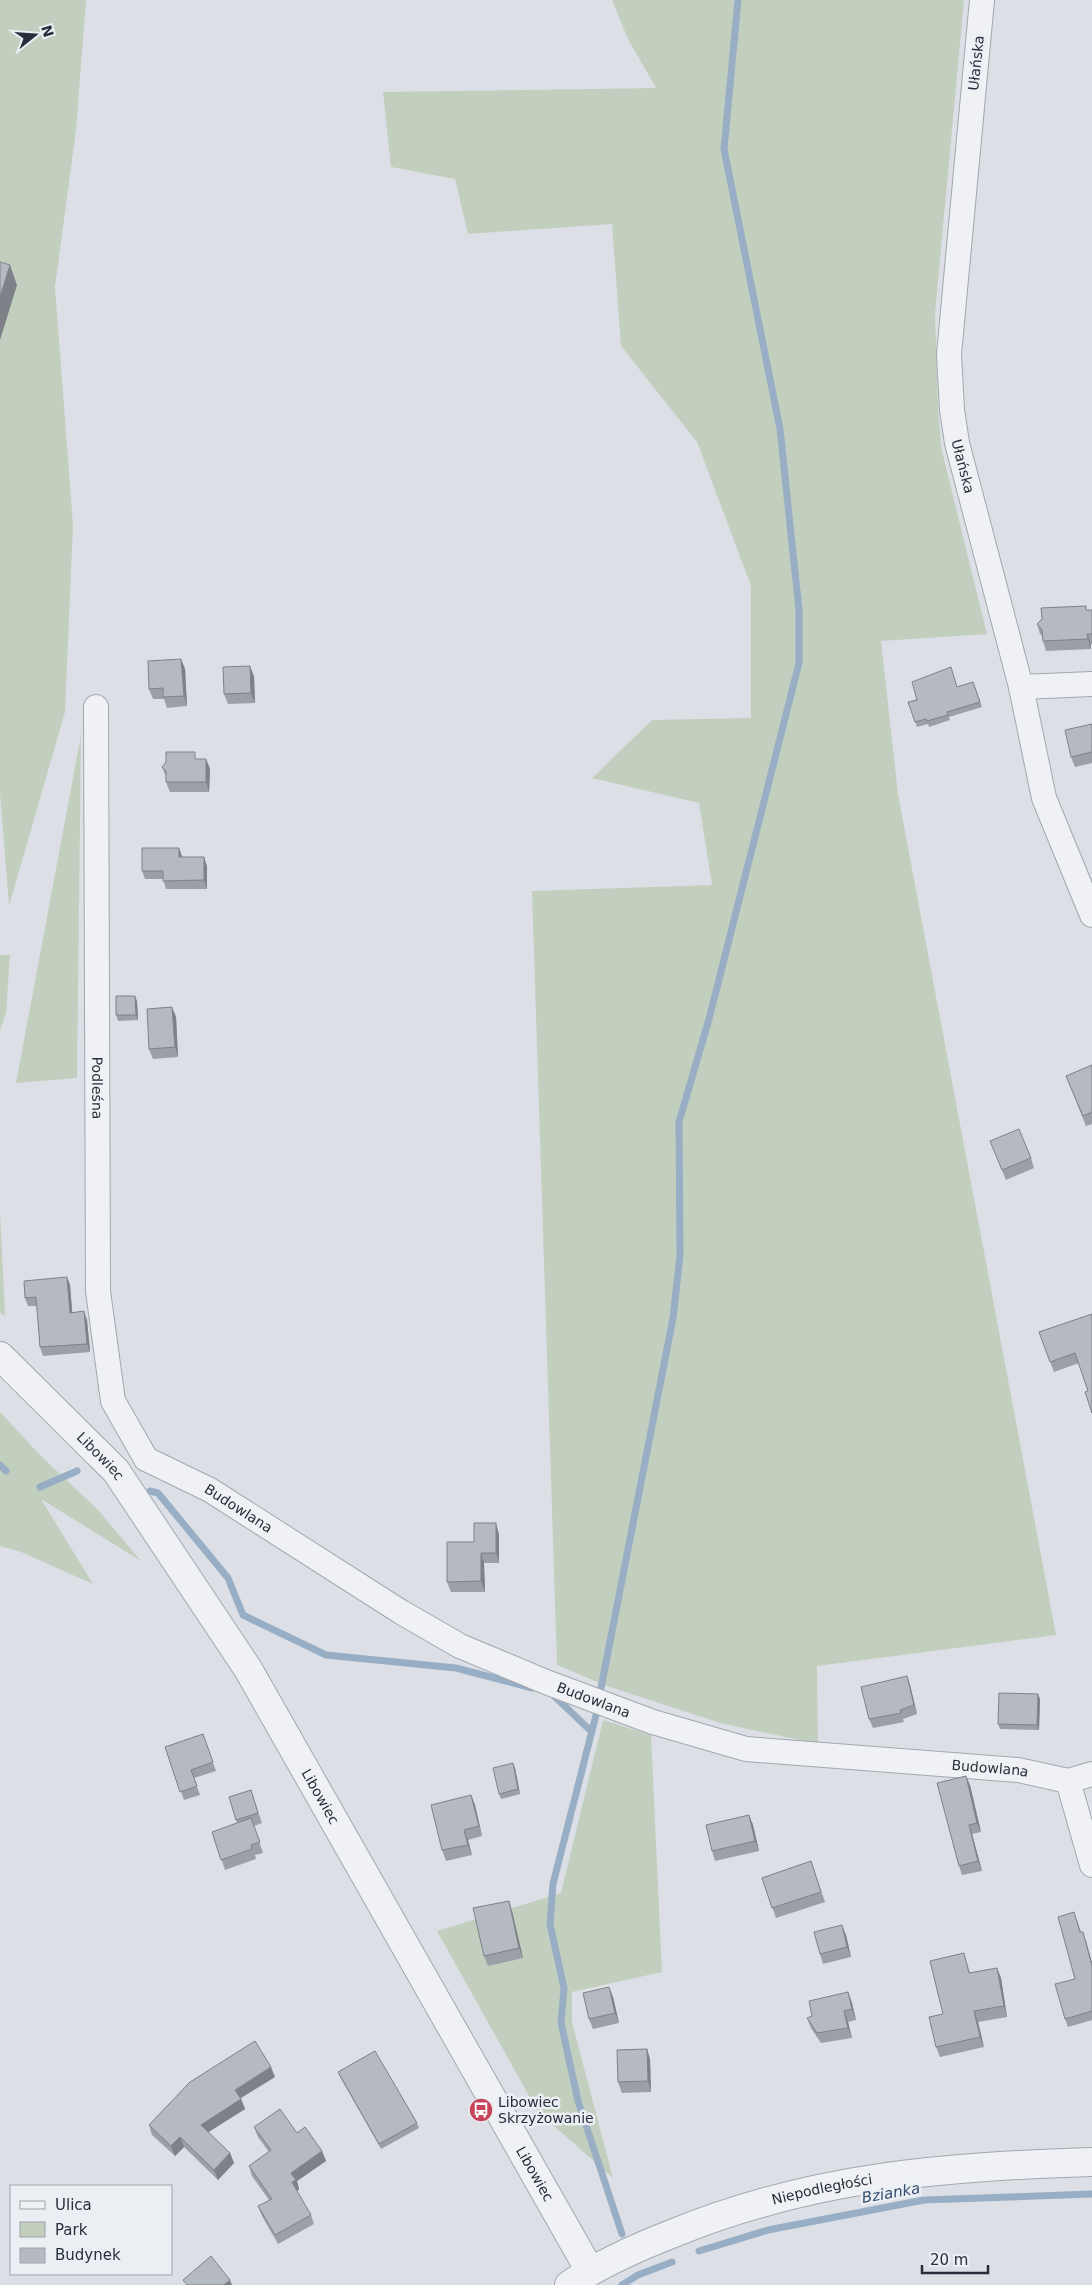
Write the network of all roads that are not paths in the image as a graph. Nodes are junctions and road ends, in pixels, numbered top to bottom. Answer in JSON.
{"nodes":[{"id":1,"x":982,"y":0,"type":"edge"},
{"id":2,"x":1092,"y":684,"type":"edge"},
{"id":3,"x":1021,"y":687,"type":"junction"},
{"id":4,"x":96,"y":707,"type":"dead end"},
{"id":5,"x":1092,"y":914,"type":"edge"},
{"id":6,"x":0,"y":1356,"type":"edge"},
{"id":7,"x":146,"y":1459,"type":"junction"},
{"id":8,"x":116,"y":1471,"type":"junction"},
{"id":9,"x":1092,"y":1774,"type":"edge"},
{"id":10,"x":1068,"y":1781,"type":"junction"},
{"id":11,"x":1092,"y":1865,"type":"edge"},
{"id":12,"x":1092,"y":2162,"type":"edge"},
{"id":13,"x":580,"y":2278,"type":"edge"}],
"edges":[{"from":1,"to":3,"type":"street","name":"Ułańska"},
{"from":2,"to":3,"type":"street"},
{"from":3,"to":5,"type":"street","name":"Ułańska"},
{"from":4,"to":7,"type":"street","name":"Podleśna"},
{"from":6,"to":8,"type":"street","name":"Libowiec"},
{"from":7,"to":8,"type":"street"},
{"from":7,"to":10,"type":"street","name":"Budowlana"},
{"from":8,"to":13,"type":"street","name":"Libowiec"},
{"from":9,"to":10,"type":"street","name":"Budowlana"},
{"from":10,"to":11,"type":"street"},
{"from":12,"to":13,"type":"street","name":"Niepodległości"}]}
